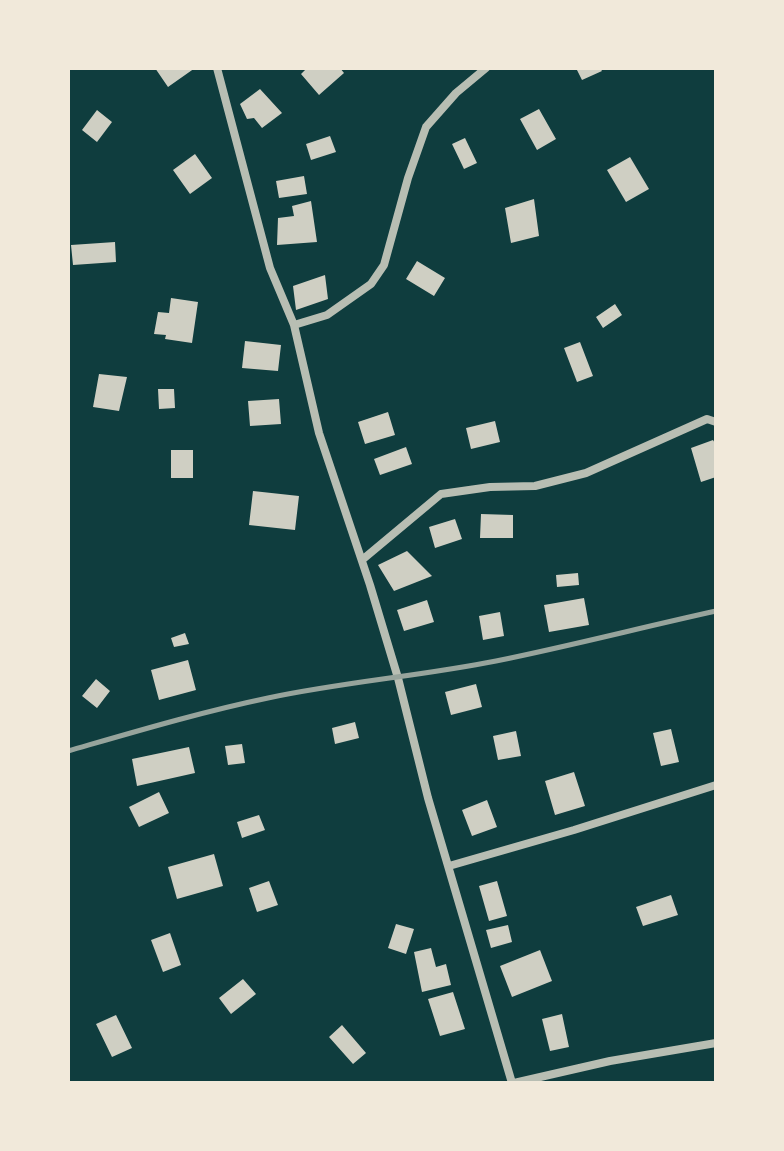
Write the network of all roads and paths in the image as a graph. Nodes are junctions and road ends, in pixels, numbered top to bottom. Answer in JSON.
{"nodes":[{"id":1,"x":217,"y":68,"type":"edge"},
{"id":2,"x":486,"y":68,"type":"edge"},
{"id":3,"x":294,"y":325,"type":"junction"},
{"id":4,"x":716,"y":422,"type":"edge"},
{"id":5,"x":362,"y":560,"type":"junction"},
{"id":6,"x":716,"y":785,"type":"edge"},
{"id":7,"x":449,"y":866,"type":"junction"},
{"id":8,"x":716,"y":1043,"type":"edge"},
{"id":9,"x":513,"y":1083,"type":"edge"}],
"edges":[{"from":1,"to":3,"type":"street"},
{"from":2,"to":3,"type":"street"},
{"from":3,"to":5,"type":"street"},
{"from":4,"to":5,"type":"street"},
{"from":5,"to":7,"type":"street"},
{"from":6,"to":7,"type":"street"},
{"from":7,"to":9,"type":"street"},
{"from":8,"to":9,"type":"street"}]}
